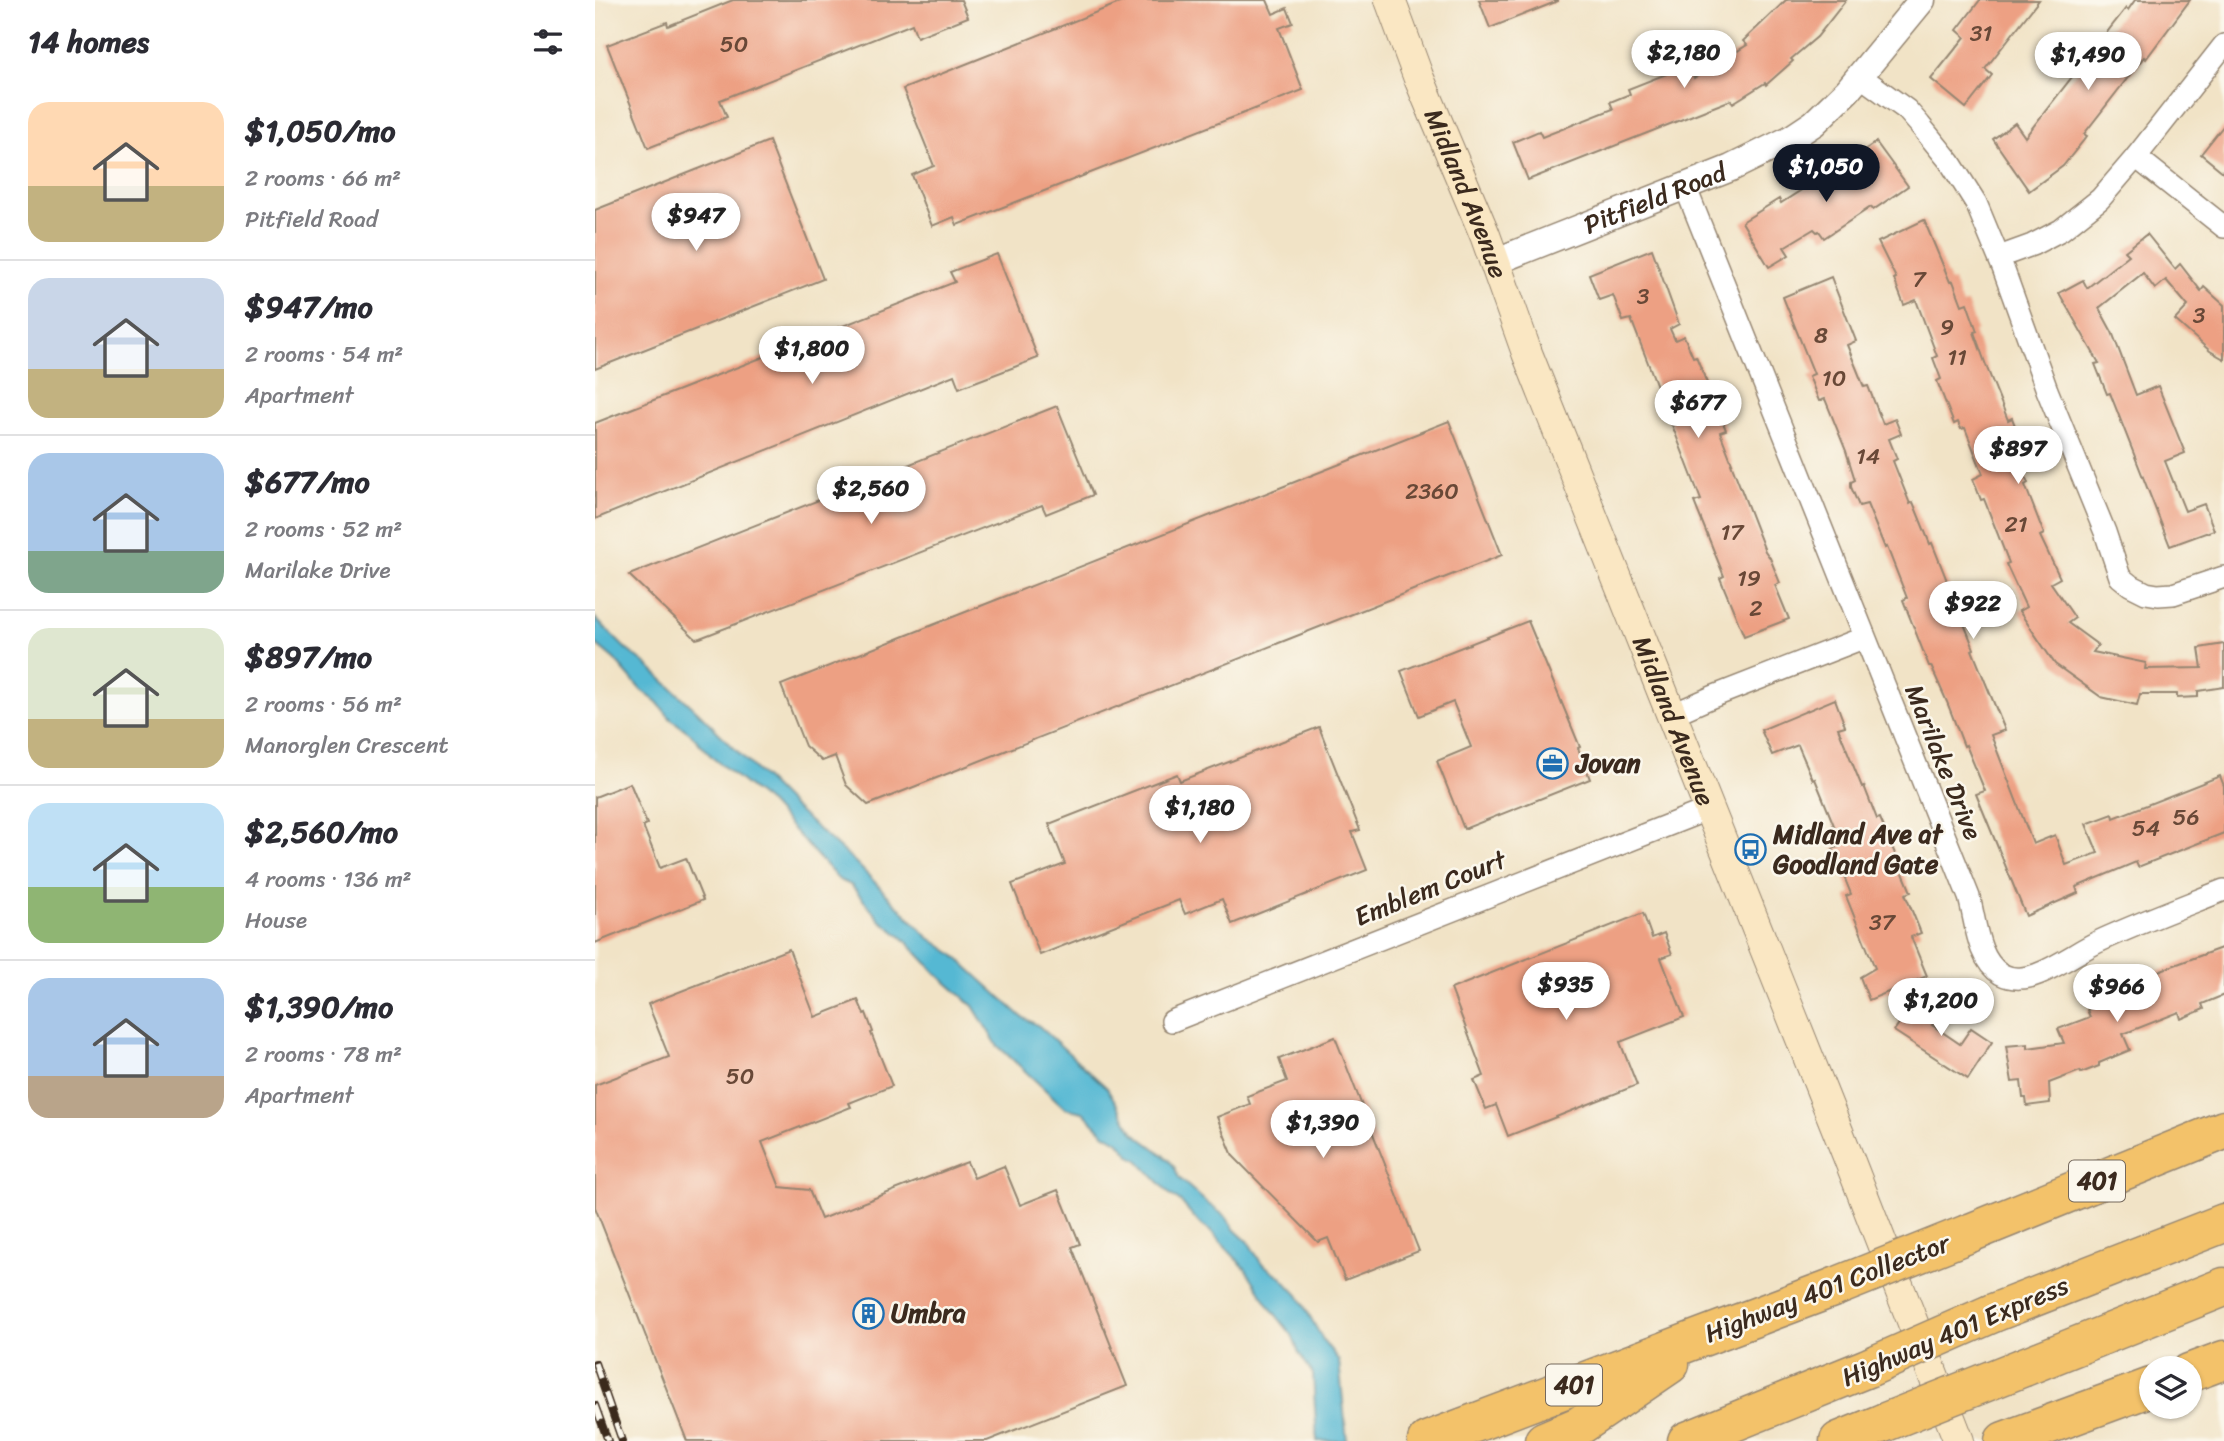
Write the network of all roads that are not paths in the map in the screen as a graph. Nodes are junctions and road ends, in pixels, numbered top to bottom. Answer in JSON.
{"nodes":[{"id":1,"x":1389,"y":0,"type":"edge"},
{"id":2,"x":1922,"y":0,"type":"edge"},
{"id":3,"x":2224,"y":46,"type":"edge"},
{"id":4,"x":1860,"y":76,"type":"junction"},
{"id":5,"x":2136,"y":157,"type":"junction"},
{"id":6,"x":1685,"y":186,"type":"junction"},
{"id":7,"x":2224,"y":227,"type":"edge"},
{"id":8,"x":1999,"y":257,"type":"junction"},
{"id":9,"x":1494,"y":262,"type":"junction"},
{"id":10,"x":2224,"y":577,"type":"edge"},
{"id":11,"x":1864,"y":638,"type":"junction"},
{"id":12,"x":1671,"y":715,"type":"junction"},
{"id":13,"x":1709,"y":808,"type":"junction"},
{"id":14,"x":2224,"y":890,"type":"edge"},
{"id":15,"x":1172,"y":1021,"type":"dead end"},
{"id":16,"x":2224,"y":1130,"type":"edge"},
{"id":17,"x":2224,"y":1223,"type":"edge"},
{"id":18,"x":2224,"y":1287,"type":"edge"},
{"id":19,"x":1721,"y":1330,"type":"junction"},
{"id":20,"x":2139,"y":1391,"type":"edge"},
{"id":21,"x":1427,"y":1441,"type":"edge"},
{"id":22,"x":1544,"y":1441,"type":"edge"},
{"id":23,"x":1687,"y":1441,"type":"edge"},
{"id":24,"x":1839,"y":1441,"type":"edge"},
{"id":25,"x":1959,"y":1441,"type":"edge"},
{"id":26,"x":2004,"y":1441,"type":"edge"}],
"edges":[{"from":1,"to":9,"type":"main road","name":"Midland Avenue"},
{"from":2,"to":4,"type":"street","name":"Pitfield Road"},
{"from":3,"to":5,"type":"street"},
{"from":4,"to":6,"type":"street","name":"Pitfield Road"},
{"from":4,"to":8,"type":"street"},
{"from":5,"to":7,"type":"street"},
{"from":5,"to":8,"type":"street"},
{"from":6,"to":9,"type":"street","name":"Pitfield Road"},
{"from":6,"to":11,"type":"street","name":"Marilake Drive"},
{"from":8,"to":10,"type":"street"},
{"from":9,"to":12,"type":"main road","name":"Midland Avenue"},
{"from":11,"to":12,"type":"street"},
{"from":11,"to":14,"type":"street","name":"Marilake Drive"},
{"from":12,"to":13,"type":"main road","name":"Midland Avenue"},
{"from":13,"to":15,"type":"street","name":"Emblem Court"},
{"from":13,"to":25,"type":"main road","name":"Midland Avenue"},
{"from":16,"to":19,"type":"highway","name":"Highway 401 Collector","number":"401","bridge":true},
{"from":17,"to":23,"type":"highway","name":"Highway 401 Express","bridge":true},
{"from":18,"to":24,"type":"highway","bridge":true},
{"from":19,"to":21,"type":"highway","name":"Highway 401 Collector","number":"401"},
{"from":19,"to":22,"type":"highway"},
{"from":20,"to":26,"type":"highway"}]}
